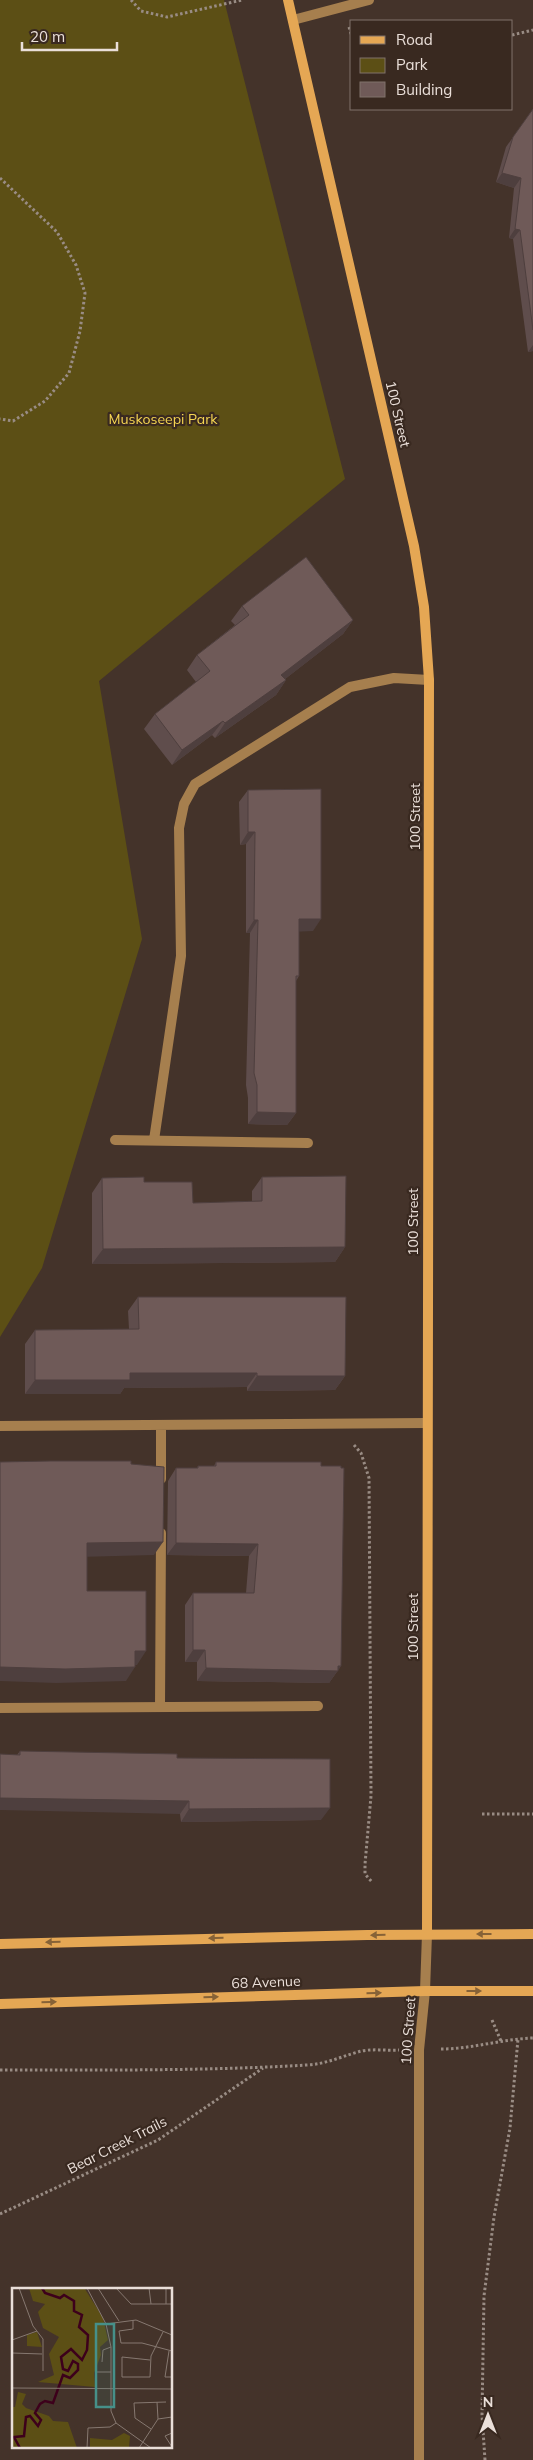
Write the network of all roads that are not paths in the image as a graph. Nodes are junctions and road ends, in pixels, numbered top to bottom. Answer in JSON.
{"nodes":[{"id":1,"x":288,"y":0,"type":"edge"},
{"id":2,"x":368,"y":0,"type":"edge"},
{"id":3,"x":293,"y":20,"type":"junction"},
{"id":4,"x":430,"y":680,"type":"junction"},
{"id":5,"x":116,"y":1140,"type":"dead end"},
{"id":6,"x":154,"y":1140,"type":"junction"},
{"id":7,"x":308,"y":1143,"type":"dead end"},
{"id":8,"x":426,"y":1423,"type":"junction"},
{"id":9,"x":161,"y":1425,"type":"junction"},
{"id":10,"x":0,"y":1426,"type":"edge"},
{"id":11,"x":161,"y":1493,"type":"edge"},
{"id":12,"x":161,"y":1522,"type":"edge"},
{"id":13,"x":318,"y":1706,"type":"dead end"},
{"id":14,"x":0,"y":1708,"type":"edge"},
{"id":15,"x":160,"y":1708,"type":"junction"},
{"id":16,"x":427,"y":1934,"type":"junction"},
{"id":17,"x":533,"y":1934,"type":"edge"},
{"id":18,"x":0,"y":1944,"type":"edge"},
{"id":19,"x":425,"y":1991,"type":"junction"},
{"id":20,"x":533,"y":1991,"type":"edge"},
{"id":21,"x":0,"y":2004,"type":"edge"},
{"id":22,"x":419,"y":2460,"type":"edge"}],
"edges":[{"from":1,"to":3,"type":"main road","name":"100 Street"},
{"from":2,"to":3,"type":"street"},
{"from":3,"to":4,"type":"main road","name":"100 Street"},
{"from":4,"to":6,"type":"street"},
{"from":4,"to":8,"type":"main road","name":"100 Street"},
{"from":5,"to":6,"type":"street"},
{"from":6,"to":7,"type":"street"},
{"from":8,"to":9,"type":"street"},
{"from":8,"to":16,"type":"main road","name":"100 Street"},
{"from":9,"to":10,"type":"street"},
{"from":9,"to":11,"type":"street"},
{"from":12,"to":15,"type":"street"},
{"from":13,"to":15,"type":"street"},
{"from":14,"to":15,"type":"street"},
{"from":17,"to":16,"type":"main road","one_way":true},
{"from":16,"to":18,"type":"main road","one_way":true},
{"from":16,"to":19,"type":"street","name":"100 Street"},
{"from":19,"to":20,"type":"main road","name":"68 Avenue","one_way":true},
{"from":21,"to":19,"type":"main road","name":"68 Avenue","one_way":true},
{"from":19,"to":22,"type":"street","name":"100 Street"}]}
